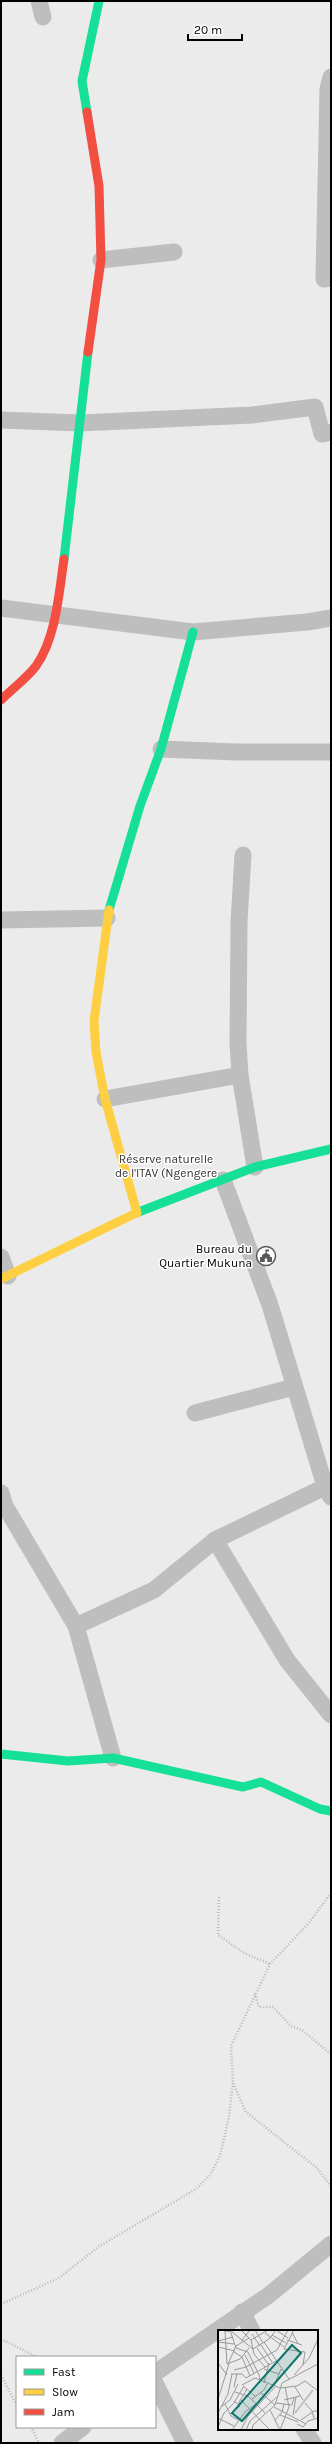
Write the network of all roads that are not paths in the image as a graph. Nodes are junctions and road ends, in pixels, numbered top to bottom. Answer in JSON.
{"nodes":[{"id":1,"x":98,"y":1,"type":"edge"},
{"id":2,"x":331,"y":77,"type":"edge"},
{"id":3,"x":174,"y":252,"type":"dead end"},
{"id":4,"x":101,"y":260,"type":"junction"},
{"id":5,"x":331,"y":278,"type":"edge"},
{"id":6,"x":1,"y":420,"type":"edge"},
{"id":7,"x":80,"y":423,"type":"junction"},
{"id":8,"x":331,"y":432,"type":"edge"},
{"id":9,"x":1,"y":608,"type":"edge"},
{"id":10,"x":56,"y":614,"type":"junction"},
{"id":11,"x":331,"y":618,"type":"edge"},
{"id":12,"x":193,"y":632,"type":"junction"},
{"id":13,"x":1,"y":700,"type":"edge"},
{"id":14,"x":161,"y":749,"type":"junction"},
{"id":15,"x":331,"y":752,"type":"edge"},
{"id":16,"x":242,"y":855,"type":"dead end"},
{"id":17,"x":107,"y":918,"type":"junction"},
{"id":18,"x":1,"y":920,"type":"edge"},
{"id":19,"x":240,"y":1075,"type":"junction"},
{"id":20,"x":105,"y":1099,"type":"junction"},
{"id":21,"x":331,"y":1149,"type":"edge"},
{"id":22,"x":255,"y":1167,"type":"junction"},
{"id":23,"x":222,"y":1180,"type":"junction"},
{"id":24,"x":137,"y":1213,"type":"junction"},
{"id":25,"x":1,"y":1257,"type":"edge"},
{"id":26,"x":5,"y":1277,"type":"edge"},
{"id":27,"x":294,"y":1387,"type":"junction"},
{"id":28,"x":195,"y":1413,"type":"dead end"},
{"id":29,"x":329,"y":1489,"type":"edge"},
{"id":30,"x":2,"y":1503,"type":"edge"},
{"id":31,"x":215,"y":1540,"type":"junction"},
{"id":32,"x":76,"y":1626,"type":"junction"},
{"id":33,"x":331,"y":1714,"type":"edge"},
{"id":34,"x":1,"y":1754,"type":"edge"},
{"id":35,"x":112,"y":1758,"type":"junction"},
{"id":36,"x":331,"y":1811,"type":"edge"},
{"id":37,"x":331,"y":2244,"type":"edge"},
{"id":38,"x":242,"y":2312,"type":"junction"},
{"id":39,"x":251,"y":2330,"type":"edge"},
{"id":40,"x":156,"y":2372,"type":"edge"},
{"id":41,"x":156,"y":2385,"type":"edge"},
{"id":42,"x":82,"y":2428,"type":"edge"},
{"id":43,"x":305,"y":2430,"type":"edge"},
{"id":44,"x":62,"y":2443,"type":"edge"},
{"id":45,"x":185,"y":2443,"type":"edge"},
{"id":46,"x":313,"y":2443,"type":"edge"}],
"edges":[{"from":1,"to":4,"type":"street"},
{"from":2,"to":5,"type":"street"},
{"from":3,"to":4,"type":"street"},
{"from":4,"to":7,"type":"street"},
{"from":6,"to":7,"type":"street"},
{"from":7,"to":8,"type":"street"},
{"from":7,"to":10,"type":"street"},
{"from":9,"to":10,"type":"street"},
{"from":10,"to":12,"type":"street"},
{"from":10,"to":13,"type":"street"},
{"from":11,"to":12,"type":"street"},
{"from":12,"to":14,"type":"street"},
{"from":14,"to":15,"type":"street"},
{"from":14,"to":17,"type":"street"},
{"from":16,"to":19,"type":"street"},
{"from":17,"to":18,"type":"street"},
{"from":17,"to":20,"type":"street"},
{"from":19,"to":20,"type":"street"},
{"from":19,"to":22,"type":"street"},
{"from":20,"to":24,"type":"street"},
{"from":21,"to":22,"type":"street"},
{"from":22,"to":23,"type":"street"},
{"from":23,"to":24,"type":"street"},
{"from":23,"to":27,"type":"street"},
{"from":24,"to":26,"type":"street"},
{"from":25,"to":26,"type":"street"},
{"from":27,"to":28,"type":"street"},
{"from":27,"to":29,"type":"street"},
{"from":29,"to":31,"type":"street"},
{"from":30,"to":32,"type":"street"},
{"from":31,"to":32,"type":"street"},
{"from":31,"to":33,"type":"street"},
{"from":32,"to":35,"type":"street"},
{"from":34,"to":35,"type":"street"},
{"from":35,"to":36,"type":"street"},
{"from":37,"to":38,"type":"street"},
{"from":38,"to":39,"type":"street"},
{"from":38,"to":40,"type":"street"},
{"from":41,"to":45,"type":"street"},
{"from":42,"to":44,"type":"street"},
{"from":43,"to":46,"type":"street"}]}
